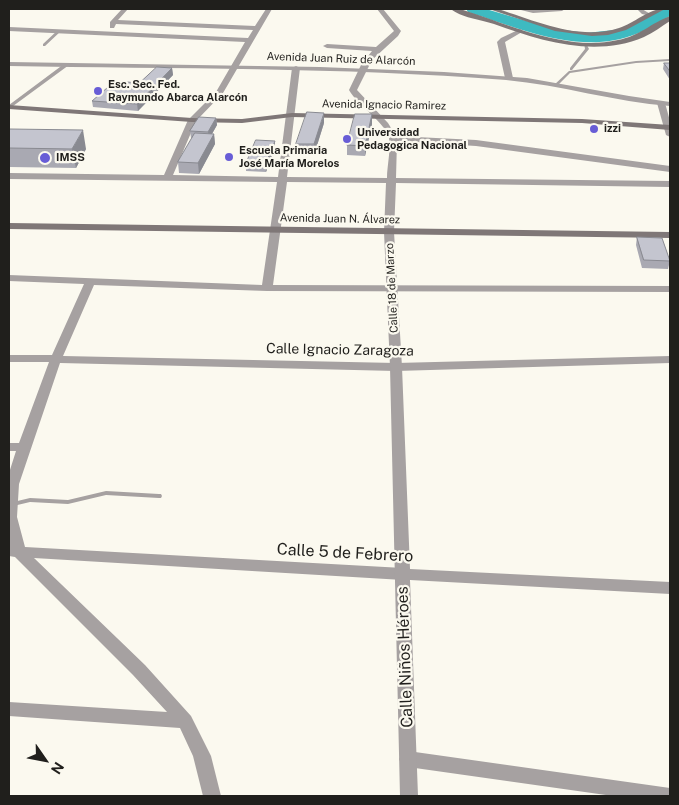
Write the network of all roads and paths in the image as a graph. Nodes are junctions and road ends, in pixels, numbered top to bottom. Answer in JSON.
{"nodes":[{"id":1,"x":125,"y":9,"type":"edge"},
{"id":2,"x":269,"y":9,"type":"edge"},
{"id":3,"x":380,"y":9,"type":"edge"},
{"id":4,"x":454,"y":9,"type":"edge"},
{"id":5,"x":492,"y":9,"type":"edge"},
{"id":6,"x":520,"y":9,"type":"edge"},
{"id":7,"x":562,"y":9,"type":"edge"},
{"id":8,"x":639,"y":9,"type":"edge"},
{"id":9,"x":662,"y":9,"type":"edge"},
{"id":10,"x":650,"y":14,"type":"junction"},
{"id":11,"x":670,"y":18,"type":"edge"},
{"id":12,"x":113,"y":22,"type":"junction"},
{"id":13,"x":258,"y":28,"type":"junction"},
{"id":14,"x":9,"y":29,"type":"edge"},
{"id":15,"x":520,"y":30,"type":"junction"},
{"id":16,"x":59,"y":31,"type":"junction"},
{"id":17,"x":114,"y":33,"type":"junction"},
{"id":18,"x":250,"y":40,"type":"junction"},
{"id":19,"x":585,"y":44,"type":"junction"},
{"id":20,"x":44,"y":45,"type":"dead end"},
{"id":21,"x":327,"y":46,"type":"dead end"},
{"id":22,"x":376,"y":49,"type":"junction"},
{"id":23,"x":670,"y":60,"type":"edge"},
{"id":24,"x":9,"y":64,"type":"edge"},
{"id":25,"x":66,"y":65,"type":"junction"},
{"id":26,"x":233,"y":67,"type":"junction"},
{"id":27,"x":296,"y":68,"type":"junction"},
{"id":28,"x":361,"y":69,"type":"junction"},
{"id":29,"x":570,"y":71,"type":"junction"},
{"id":30,"x":509,"y":78,"type":"junction"},
{"id":31,"x":556,"y":85,"type":"junction"},
{"id":32,"x":666,"y":103,"type":"edge"},
{"id":33,"x":9,"y":107,"type":"edge"},
{"id":34,"x":292,"y":115,"type":"junction"},
{"id":35,"x":376,"y":117,"type":"junction"},
{"id":36,"x":192,"y":120,"type":"junction"},
{"id":37,"x":670,"y":130,"type":"edge"},
{"id":38,"x":392,"y":138,"type":"junction"},
{"id":39,"x":670,"y":169,"type":"edge"},
{"id":40,"x":9,"y":176,"type":"edge"},
{"id":41,"x":167,"y":178,"type":"junction"},
{"id":42,"x":283,"y":180,"type":"junction"},
{"id":43,"x":390,"y":182,"type":"junction"},
{"id":44,"x":670,"y":184,"type":"edge"},
{"id":45,"x":9,"y":226,"type":"edge"},
{"id":46,"x":276,"y":230,"type":"junction"},
{"id":47,"x":389,"y":232,"type":"junction"},
{"id":48,"x":670,"y":235,"type":"edge"},
{"id":49,"x":9,"y":278,"type":"edge"},
{"id":50,"x":90,"y":282,"type":"junction"},
{"id":51,"x":267,"y":288,"type":"junction"},
{"id":52,"x":670,"y":289,"type":"edge"},
{"id":53,"x":392,"y":290,"type":"junction"},
{"id":54,"x":9,"y":358,"type":"edge"},
{"id":55,"x":670,"y":359,"type":"edge"},
{"id":56,"x":55,"y":361,"type":"junction"},
{"id":57,"x":396,"y":367,"type":"junction"},
{"id":58,"x":9,"y":447,"type":"edge"},
{"id":59,"x":24,"y":447,"type":"junction"},
{"id":60,"x":159,"y":496,"type":"dead end"},
{"id":61,"x":10,"y":505,"type":"junction"},
{"id":62,"x":14,"y":552,"type":"edge"},
{"id":63,"x":403,"y":574,"type":"junction"},
{"id":64,"x":670,"y":588,"type":"edge"},
{"id":65,"x":9,"y":709,"type":"edge"},
{"id":66,"x":185,"y":721,"type":"junction"},
{"id":67,"x":408,"y":759,"type":"junction"},
{"id":68,"x":212,"y":796,"type":"edge"},
{"id":69,"x":409,"y":796,"type":"edge"},
{"id":70,"x":670,"y":796,"type":"edge"}],
"edges":[{"from":1,"to":12,"type":"street"},
{"from":2,"to":13,"type":"street"},
{"from":3,"to":22,"type":"street"},
{"from":4,"to":15,"type":"main road"},
{"from":5,"to":10,"type":"main road"},
{"from":6,"to":7,"type":"street"},
{"from":8,"to":10,"type":"street"},
{"from":9,"to":10,"type":"main road"},
{"from":11,"to":19,"type":"main road"},
{"from":12,"to":13,"type":"street"},
{"from":12,"to":17,"type":"street"},
{"from":13,"to":18,"type":"street"},
{"from":14,"to":16,"type":"street"},
{"from":15,"to":19,"type":"main road"},
{"from":15,"to":30,"type":"street"},
{"from":16,"to":17,"type":"street"},
{"from":16,"to":20,"type":"lane"},
{"from":17,"to":18,"type":"street"},
{"from":18,"to":26,"type":"street"},
{"from":19,"to":29,"type":"lane"},
{"from":21,"to":22,"type":"street"},
{"from":22,"to":28,"type":"street"},
{"from":23,"to":29,"type":"lane"},
{"from":24,"to":25,"type":"street","name":"Avenida Juan Ruiz de Alarcón"},
{"from":25,"to":26,"type":"street","name":"Avenida Juan Ruiz de Alarcón"},
{"from":25,"to":33,"type":"street"},
{"from":26,"to":27,"type":"street","name":"Avenida Juan Ruiz de Alarcón"},
{"from":26,"to":36,"type":"street"},
{"from":27,"to":28,"type":"street","name":"Avenida Juan Ruiz de Alarcón"},
{"from":27,"to":34,"type":"street"},
{"from":28,"to":30,"type":"street","name":"Avenida Juan Ruiz de Alarcón"},
{"from":28,"to":35,"type":"street"},
{"from":29,"to":31,"type":"lane"},
{"from":30,"to":31,"type":"street","name":"Avenida Juan Ruiz de Alarcón"},
{"from":31,"to":32,"type":"street","name":"Avenida Juan Ruiz de Alarcón"},
{"from":32,"to":37,"type":"street"},
{"from":33,"to":36,"type":"main road","name":"Avenida Ignacio Ramirez"},
{"from":34,"to":35,"type":"main road","name":"Avenida Ignacio Ramirez"},
{"from":34,"to":36,"type":"main road","name":"Avenida Ignacio Ramirez"},
{"from":34,"to":42,"type":"street"},
{"from":35,"to":37,"type":"main road","name":"Avenida Ignacio Ramirez"},
{"from":35,"to":38,"type":"street"},
{"from":36,"to":41,"type":"street"},
{"from":38,"to":39,"type":"street"},
{"from":38,"to":43,"type":"street","name":"Calle 18 de Marzo"},
{"from":40,"to":41,"type":"street"},
{"from":41,"to":42,"type":"street"},
{"from":42,"to":43,"type":"street"},
{"from":42,"to":46,"type":"street"},
{"from":43,"to":44,"type":"street"},
{"from":43,"to":47,"type":"street","name":"Calle 18 de Marzo"},
{"from":45,"to":46,"type":"main road","name":"Avenida Juan N. Álvarez"},
{"from":46,"to":47,"type":"main road","name":"Avenida Juan N. Álvarez"},
{"from":46,"to":51,"type":"street"},
{"from":47,"to":48,"type":"main road","name":"Avenida Juan N. Álvarez"},
{"from":47,"to":53,"type":"street","name":"Calle 18 de Marzo"},
{"from":49,"to":50,"type":"street"},
{"from":50,"to":51,"type":"street"},
{"from":50,"to":56,"type":"street"},
{"from":51,"to":53,"type":"street"},
{"from":52,"to":53,"type":"street"},
{"from":53,"to":57,"type":"street","name":"Calle 18 de Marzo"},
{"from":54,"to":56,"type":"street","name":"Calle Ignacio Zaragoza"},
{"from":55,"to":57,"type":"street","name":"Calle Ignacio Zaragoza"},
{"from":56,"to":57,"type":"street","name":"Calle Ignacio Zaragoza"},
{"from":56,"to":59,"type":"street"},
{"from":57,"to":63,"type":"street","name":"Calle Niños Héroes"},
{"from":58,"to":59,"type":"street"},
{"from":59,"to":61,"type":"street"},
{"from":60,"to":61,"type":"lane"},
{"from":61,"to":62,"type":"street"},
{"from":62,"to":63,"type":"street","name":"Calle 5 de Febrero"},
{"from":62,"to":66,"type":"street"},
{"from":63,"to":64,"type":"street","name":"Calle 5 de Febrero"},
{"from":63,"to":67,"type":"street","name":"Calle Niños Héroes"},
{"from":65,"to":66,"type":"street"},
{"from":66,"to":68,"type":"street"},
{"from":67,"to":69,"type":"street","name":"Calle Niños Héroes"},
{"from":67,"to":70,"type":"street"}]}
